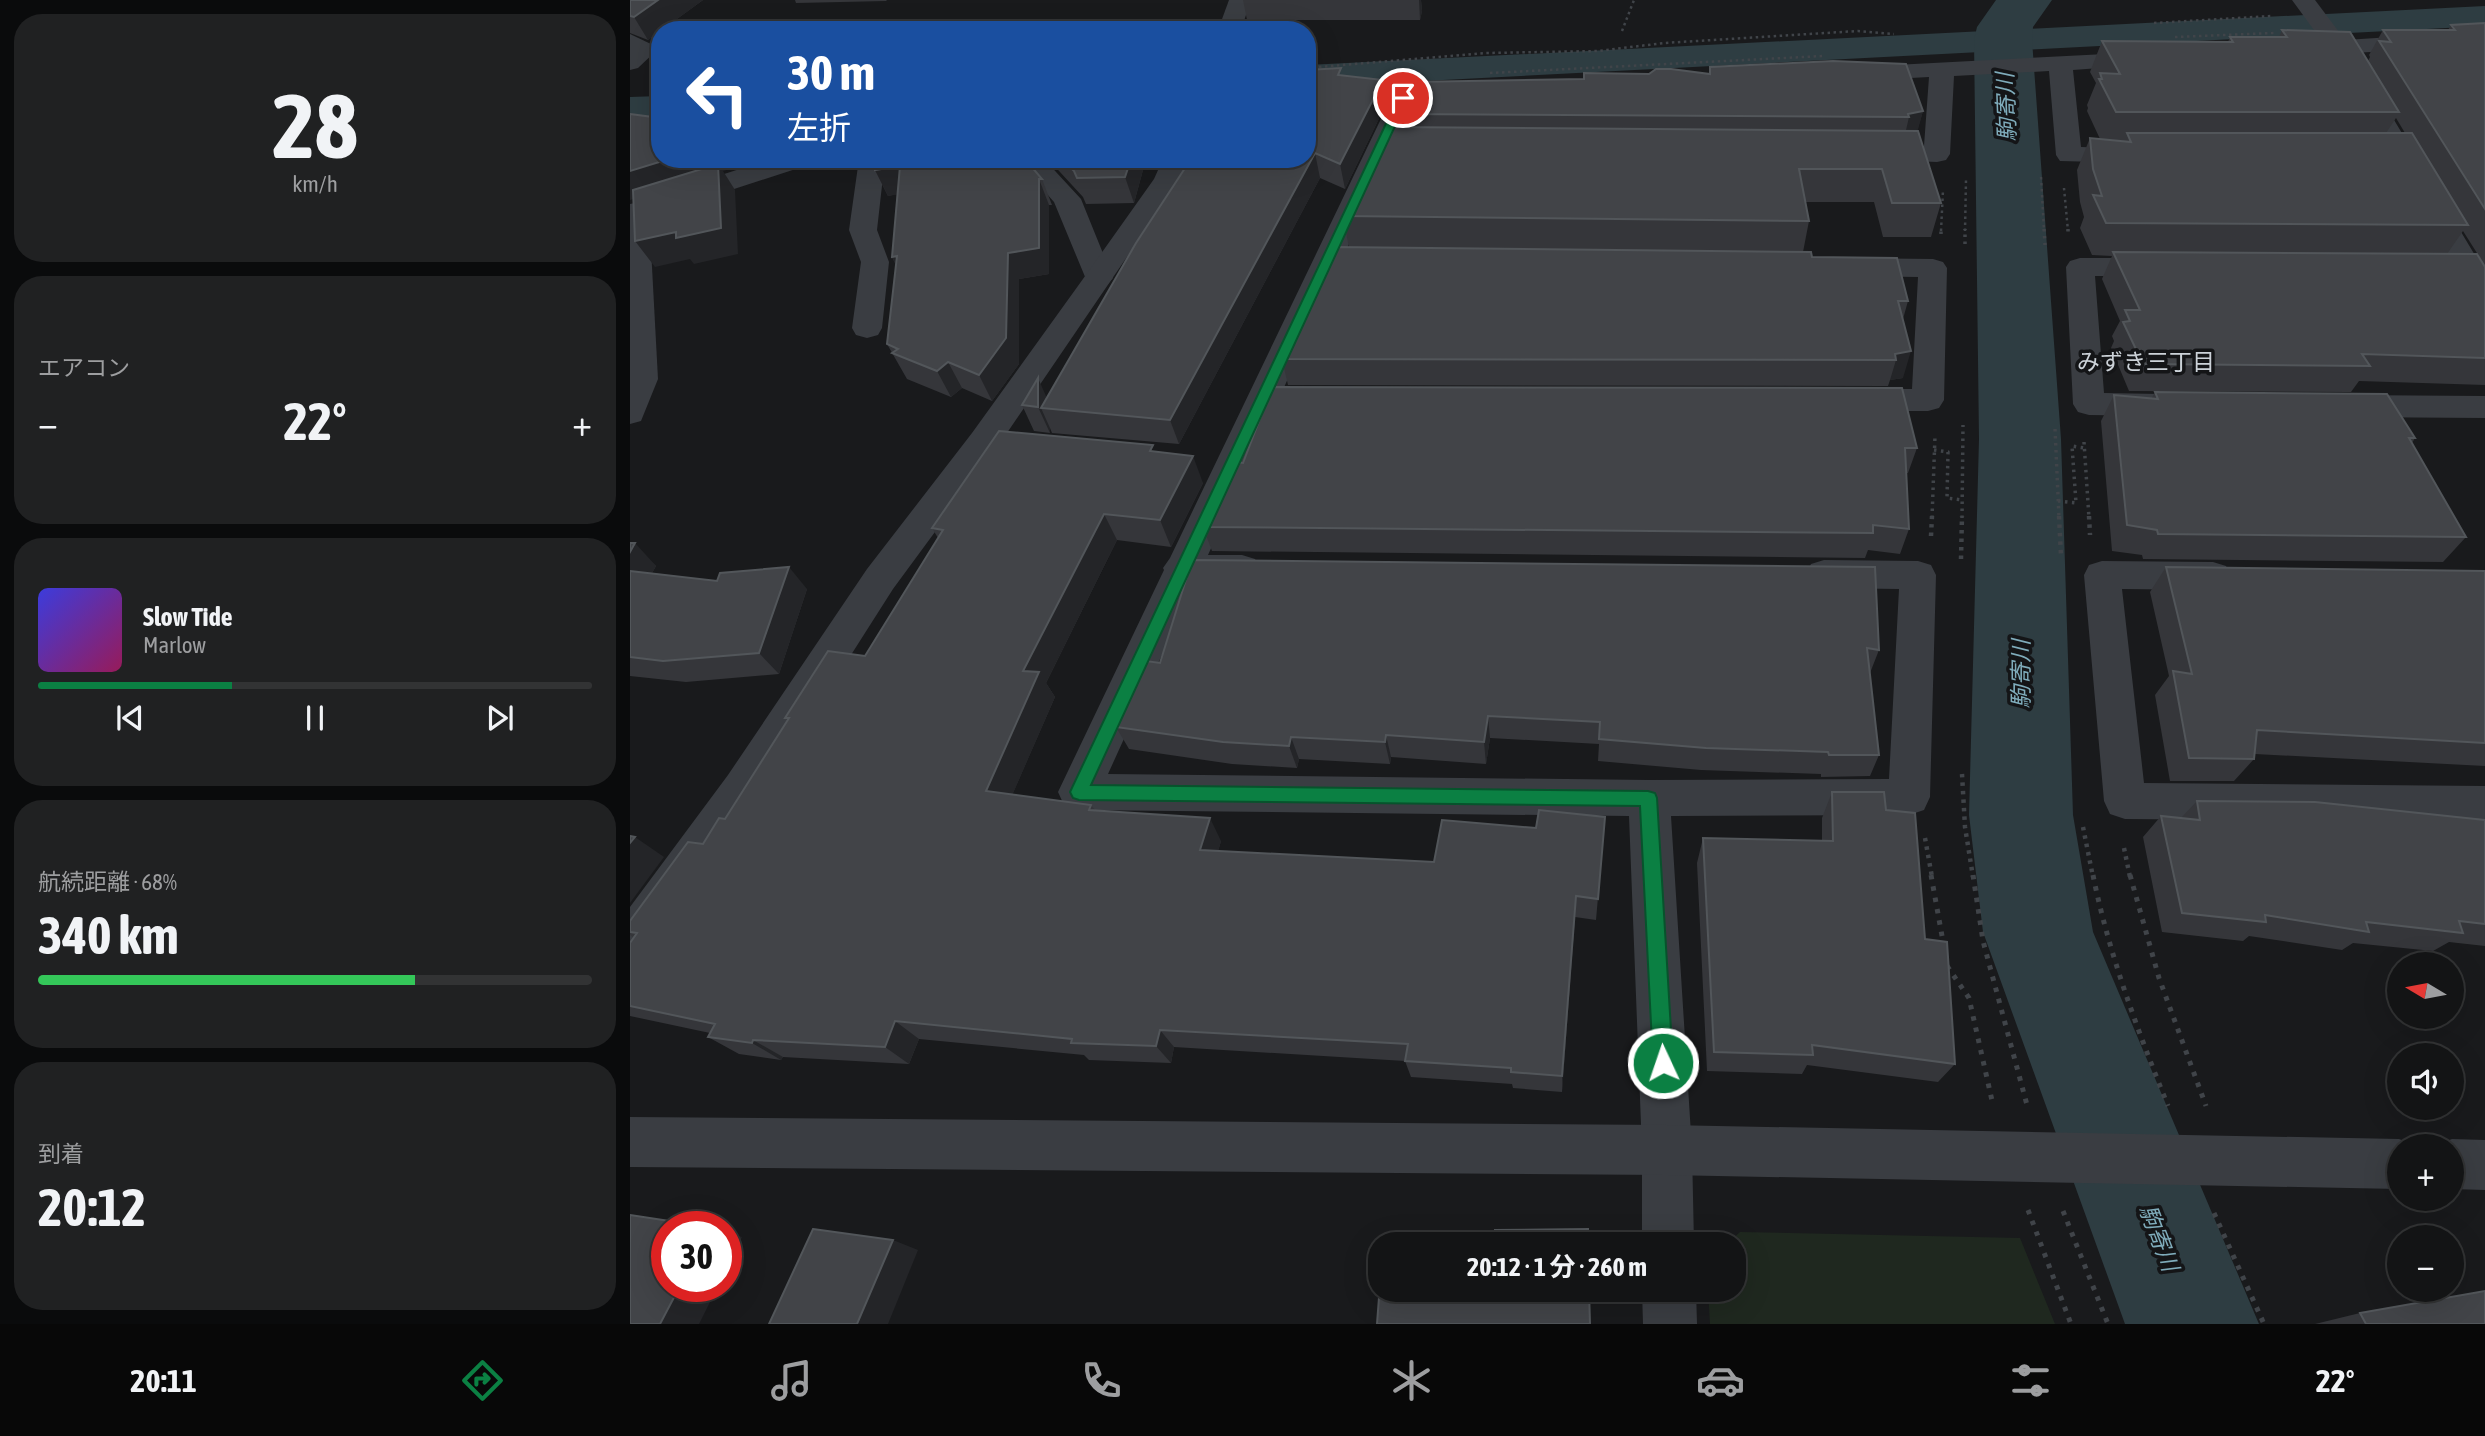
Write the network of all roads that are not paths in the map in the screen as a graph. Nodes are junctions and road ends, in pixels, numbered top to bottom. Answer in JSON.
{"nodes":[{"id":1,"x":1240,"y":0,"type":"edge"},
{"id":2,"x":1232,"y":21,"type":"edge"},
{"id":3,"x":2321,"y":24,"type":"edge"},
{"id":4,"x":2485,"y":38,"type":"edge"},
{"id":5,"x":630,"y":41,"type":"edge"},
{"id":6,"x":2172,"y":48,"type":"edge"},
{"id":7,"x":2283,"y":51,"type":"edge"},
{"id":8,"x":630,"y":63,"type":"edge"},
{"id":9,"x":2060,"y":64,"type":"junction"},
{"id":10,"x":1829,"y":65,"type":"edge"},
{"id":11,"x":1942,"y":69,"type":"junction"},
{"id":12,"x":1483,"y":83,"type":"edge"},
{"id":13,"x":1853,"y":153,"type":"edge"},
{"id":14,"x":2166,"y":155,"type":"edge"},
{"id":15,"x":2375,"y":155,"type":"edge"},
{"id":16,"x":2403,"y":155,"type":"junction"},
{"id":17,"x":770,"y":168,"type":"edge"},
{"id":18,"x":871,"y":168,"type":"edge"},
{"id":19,"x":1037,"y":168,"type":"edge"},
{"id":20,"x":1172,"y":168,"type":"edge"},
{"id":21,"x":633,"y":211,"type":"edge"},
{"id":22,"x":1822,"y":267,"type":"edge"},
{"id":23,"x":2191,"y":267,"type":"edge"},
{"id":24,"x":1098,"y":278,"type":"junction"},
{"id":25,"x":2485,"y":297,"type":"edge"},
{"id":26,"x":867,"y":328,"type":"dead end"},
{"id":27,"x":1817,"y":400,"type":"edge"},
{"id":28,"x":2185,"y":405,"type":"edge"},
{"id":29,"x":2308,"y":405,"type":"edge"},
{"id":30,"x":2485,"y":407,"type":"edge"},
{"id":31,"x":630,"y":414,"type":"edge"},
{"id":32,"x":1181,"y":568,"type":"junction"},
{"id":33,"x":1279,"y":569,"type":"edge"},
{"id":34,"x":1793,"y":574,"type":"edge"},
{"id":35,"x":2252,"y":576,"type":"edge"},
{"id":36,"x":1648,"y":798,"type":"junction"},
{"id":37,"x":2485,"y":804,"type":"edge"},
{"id":38,"x":630,"y":944,"type":"edge"},
{"id":39,"x":630,"y":1142,"type":"edge"},
{"id":40,"x":1667,"y":1150,"type":"junction"},
{"id":41,"x":2387,"y":1164,"type":"edge"},
{"id":42,"x":2464,"y":1164,"type":"edge"},
{"id":43,"x":2485,"y":1165,"type":"edge"},
{"id":44,"x":1668,"y":1232,"type":"edge"},
{"id":45,"x":1669,"y":1302,"type":"edge"},
{"id":46,"x":1670,"y":1324,"type":"edge"}],
"edges":[{"from":1,"to":2,"type":"street"},
{"from":3,"to":4,"type":"street"},
{"from":3,"to":7,"type":"street"},
{"from":3,"to":16,"type":"street"},
{"from":5,"to":8,"type":"street"},
{"from":6,"to":9,"type":"street"},
{"from":9,"to":11,"type":"street"},
{"from":9,"to":14,"type":"street"},
{"from":10,"to":11,"type":"street"},
{"from":11,"to":13,"type":"street"},
{"from":12,"to":32,"type":"street"},
{"from":15,"to":16,"type":"street"},
{"from":16,"to":25,"type":"street"},
{"from":17,"to":21,"type":"street"},
{"from":18,"to":26,"type":"street"},
{"from":19,"to":24,"type":"street"},
{"from":20,"to":24,"type":"street"},
{"from":21,"to":31,"type":"street"},
{"from":22,"to":27,"type":"street"},
{"from":23,"to":28,"type":"street"},
{"from":24,"to":38,"type":"street"},
{"from":29,"to":30,"type":"street"},
{"from":32,"to":33,"type":"street"},
{"from":32,"to":36,"type":"street"},
{"from":34,"to":36,"type":"street"},
{"from":35,"to":37,"type":"street"},
{"from":36,"to":40,"type":"street"},
{"from":39,"to":40,"type":"street"},
{"from":40,"to":41,"type":"street"},
{"from":40,"to":44,"type":"street"},
{"from":42,"to":43,"type":"street"},
{"from":45,"to":46,"type":"street"}]}
